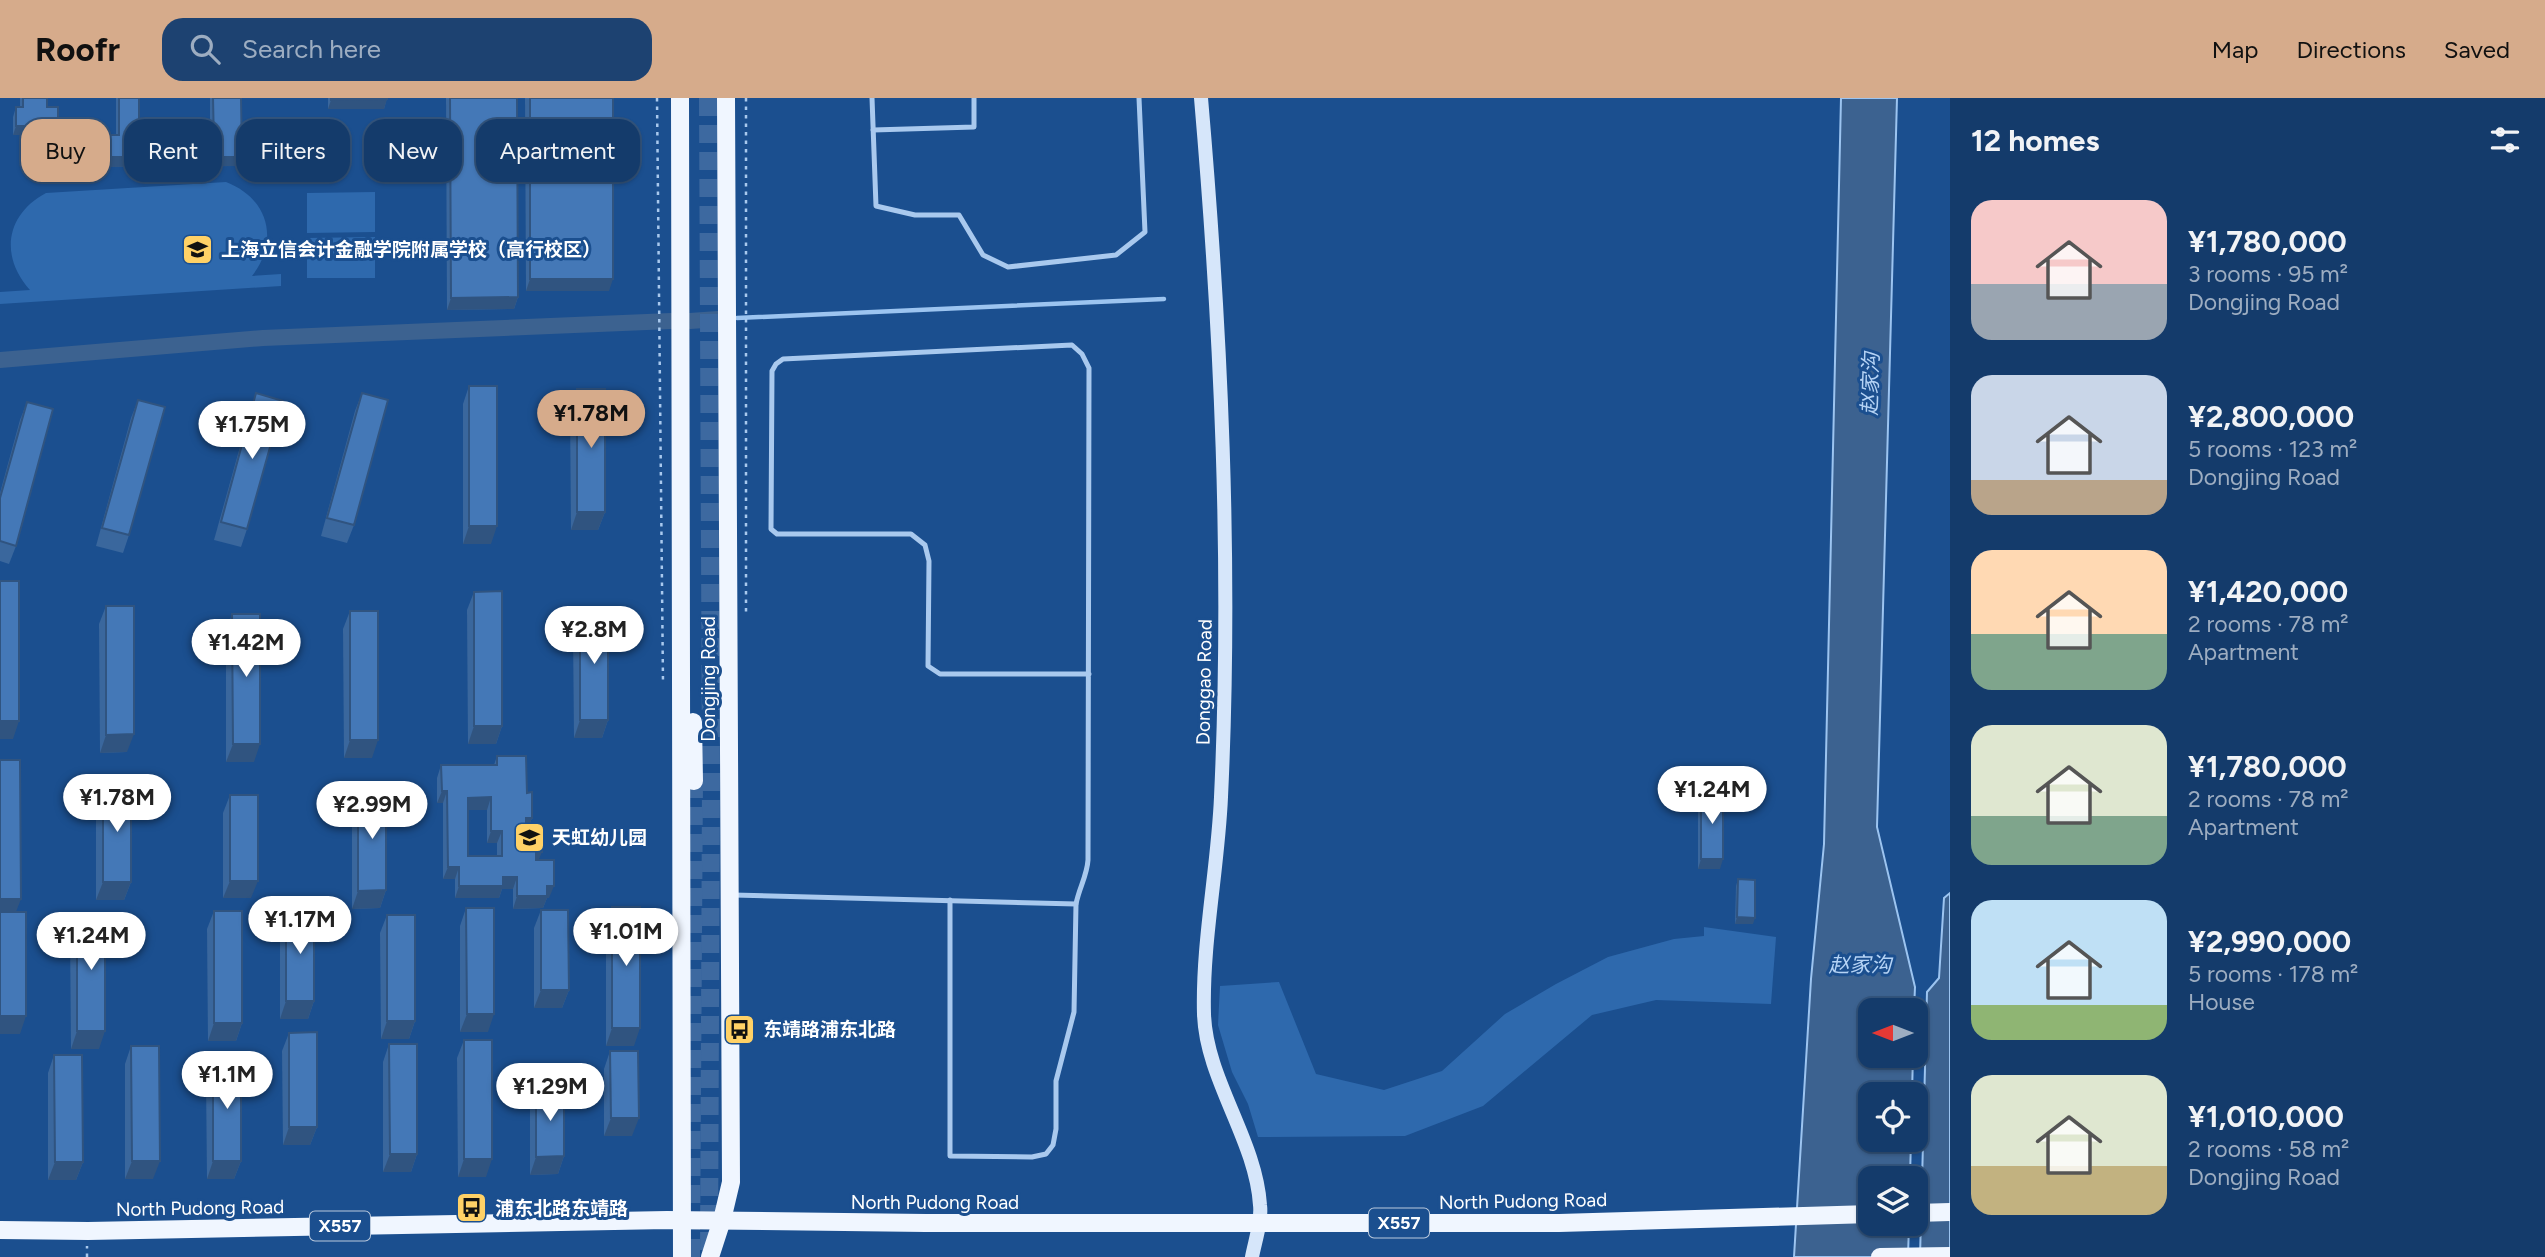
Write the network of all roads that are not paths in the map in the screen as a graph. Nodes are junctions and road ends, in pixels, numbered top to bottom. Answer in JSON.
{"nodes":[{"id":1,"x":680,"y":98,"type":"edge"},
{"id":2,"x":686,"y":98,"type":"edge"},
{"id":3,"x":726,"y":98,"type":"edge"},
{"id":4,"x":872,"y":98,"type":"edge"},
{"id":5,"x":974,"y":98,"type":"edge"},
{"id":6,"x":1139,"y":98,"type":"edge"},
{"id":7,"x":1200,"y":98,"type":"edge"},
{"id":8,"x":873,"y":130,"type":"junction"},
{"id":9,"x":1089,"y":674,"type":"junction"},
{"id":10,"x":694,"y":781,"type":"tunnel mouth"},
{"id":11,"x":730,"y":895,"type":"junction"},
{"id":12,"x":950,"y":900,"type":"junction"},
{"id":13,"x":1076,"y":904,"type":"junction"},
{"id":14,"x":1950,"y":1212,"type":"edge"},
{"id":15,"x":1928,"y":1213,"type":"edge"},
{"id":16,"x":1858,"y":1214,"type":"edge"},
{"id":17,"x":681,"y":1220,"type":"junction"},
{"id":18,"x":722,"y":1220,"type":"junction"},
{"id":19,"x":0,"y":1230,"type":"edge"},
{"id":20,"x":1950,"y":1256,"type":"edge"},
{"id":21,"x":682,"y":1257,"type":"edge"},
{"id":22,"x":710,"y":1257,"type":"edge"},
{"id":23,"x":1252,"y":1257,"type":"edge"},
{"id":24,"x":1880,"y":1257,"type":"edge"}],
"edges":[{"from":1,"to":17,"type":"main road","name":"Dongjing Road"},
{"from":2,"to":10,"type":"main road"},
{"from":3,"to":11,"type":"main road","name":"Dongjing Road"},
{"from":4,"to":8,"type":"lane"},
{"from":5,"to":8,"type":"lane"},
{"from":6,"to":8,"type":"lane"},
{"from":7,"to":23,"type":"street","name":"Donggao Road"},
{"from":9,"to":9,"type":"lane"},
{"from":9,"to":13,"type":"lane"},
{"from":11,"to":12,"type":"lane"},
{"from":11,"to":18,"type":"main road","name":"Dongjing Road"},
{"from":12,"to":13,"type":"lane"},
{"from":12,"to":13,"type":"lane"},
{"from":14,"to":15,"type":"main road"},
{"from":16,"to":18,"type":"main road","name":"North Pudong Road","number":"X557","bridge":true},
{"from":17,"to":18,"type":"main road","name":"North Pudong Road"},
{"from":17,"to":19,"type":"main road","name":"North Pudong Road","number":"X557"},
{"from":17,"to":21,"type":"main road","name":"Dongjing Road"},
{"from":18,"to":22,"type":"main road","name":"Dongjing Road"},
{"from":20,"to":24,"type":"main road"}]}
